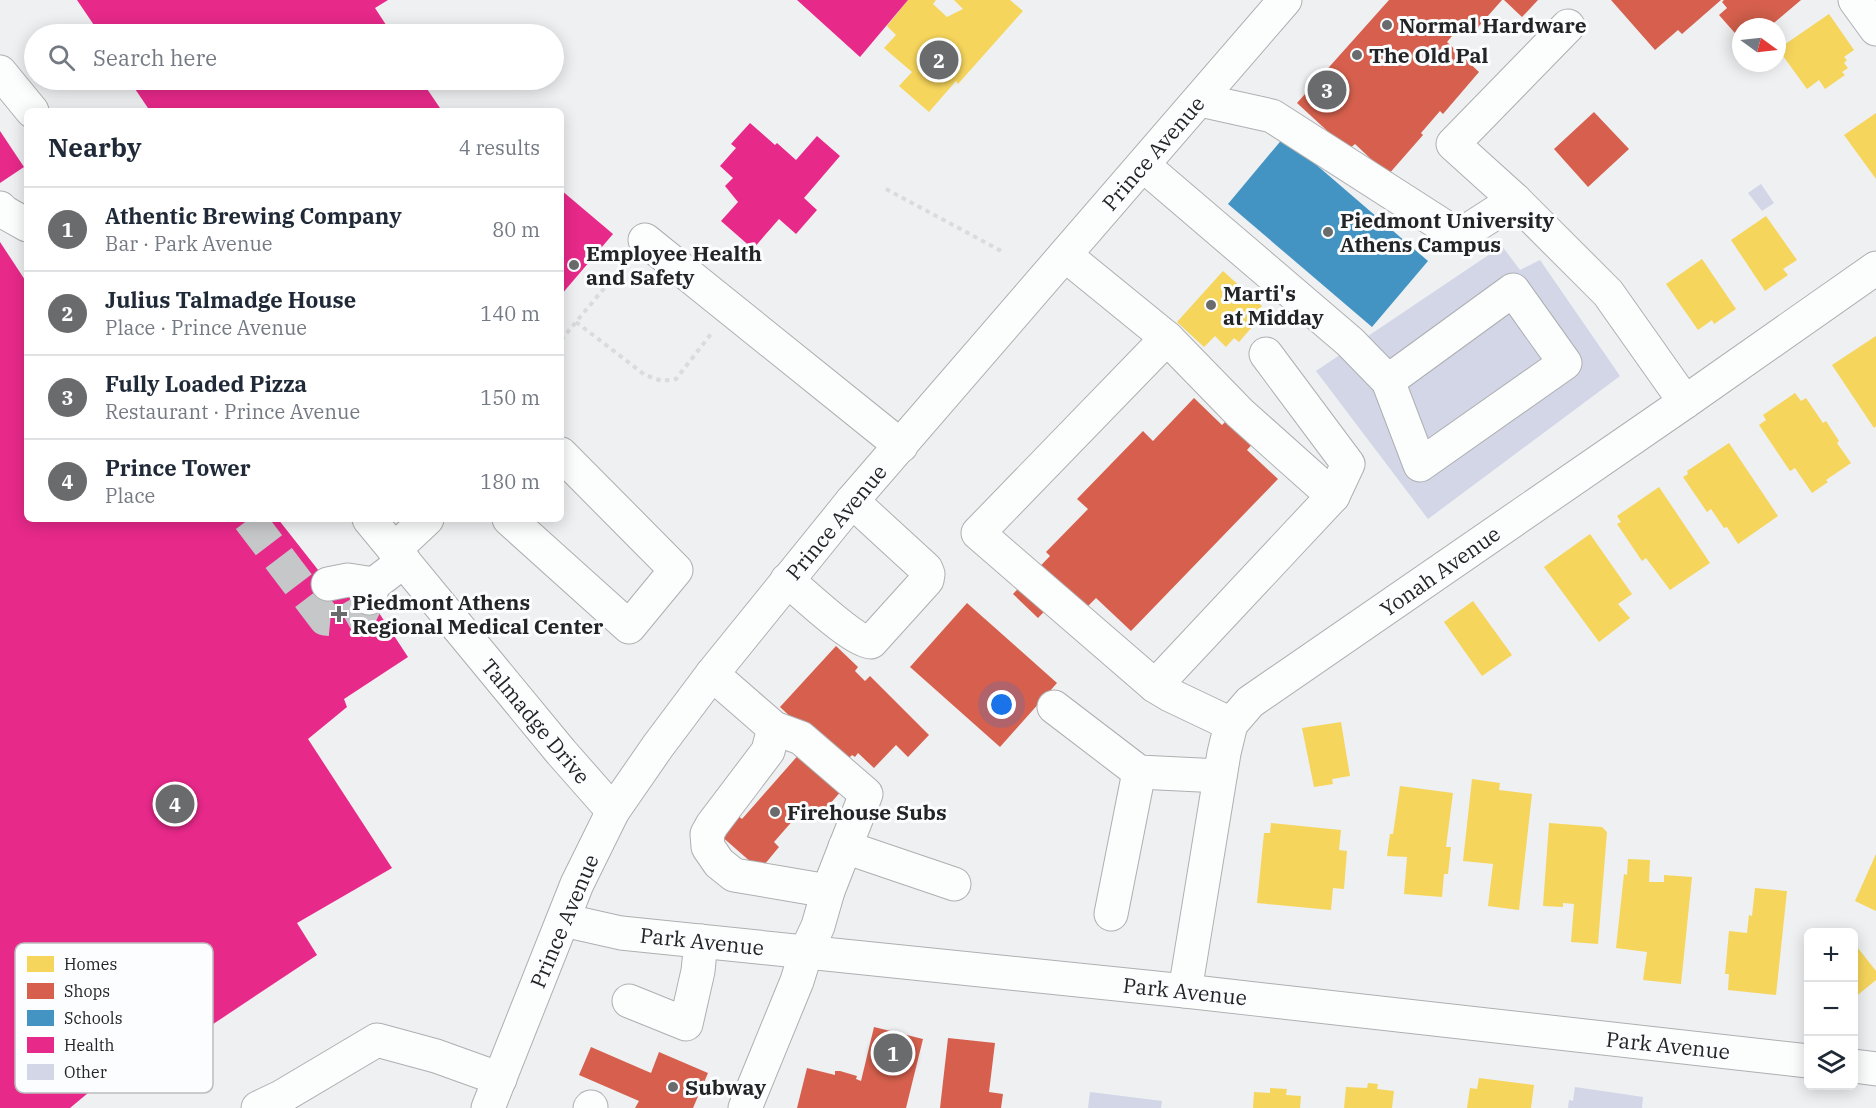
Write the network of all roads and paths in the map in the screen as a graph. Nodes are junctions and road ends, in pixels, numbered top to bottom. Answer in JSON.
{"nodes":[{"id":1,"x":1285,"y":0,"type":"edge"},
{"id":2,"x":1855,"y":0,"type":"edge"},
{"id":3,"x":1568,"y":26,"type":"dead end"},
{"id":4,"x":1876,"y":29,"type":"edge"},
{"id":5,"x":0,"y":72,"type":"edge"},
{"id":6,"x":1200,"y":100,"type":"junction"},
{"id":7,"x":30,"y":108,"type":"edge"},
{"id":8,"x":1143,"y":165,"type":"junction"},
{"id":9,"x":886,"y":189,"type":"dead end"},
{"id":10,"x":1515,"y":200,"type":"junction"},
{"id":11,"x":0,"y":208,"type":"edge"},
{"id":12,"x":24,"y":223,"type":"edge"},
{"id":13,"x":645,"y":240,"type":"joint"},
{"id":14,"x":1005,"y":253,"type":"dead end"},
{"id":15,"x":1065,"y":255,"type":"junction"},
{"id":16,"x":1876,"y":268,"type":"edge"},
{"id":17,"x":576,"y":322,"type":"junction"},
{"id":18,"x":564,"y":336,"type":"edge"},
{"id":19,"x":1167,"y":338,"type":"junction"},
{"id":20,"x":696,"y":354,"type":"dead end"},
{"id":21,"x":1266,"y":354,"type":"dead end"},
{"id":22,"x":1388,"y":381,"type":"junction"},
{"id":23,"x":1686,"y":402,"type":"junction"},
{"id":24,"x":901,"y":446,"type":"junction"},
{"id":25,"x":564,"y":457,"type":"edge"},
{"id":26,"x":1333,"y":496,"type":"junction"},
{"id":27,"x":852,"y":501,"type":"junction"},
{"id":28,"x":371,"y":522,"type":"edge"},
{"id":29,"x":425,"y":522,"type":"edge"},
{"id":30,"x":512,"y":522,"type":"edge"},
{"id":31,"x":399,"y":556,"type":"junction"},
{"id":32,"x":787,"y":580,"type":"junction"},
{"id":33,"x":328,"y":584,"type":"dead end"},
{"id":34,"x":712,"y":674,"type":"junction"},
{"id":35,"x":1155,"y":686,"type":"junction"},
{"id":36,"x":1054,"y":707,"type":"dead end"},
{"id":37,"x":1231,"y":724,"type":"junction"},
{"id":38,"x":774,"y":728,"type":"junction"},
{"id":39,"x":1139,"y":772,"type":"junction"},
{"id":40,"x":1220,"y":776,"type":"junction"},
{"id":41,"x":613,"y":811,"type":"junction"},
{"id":42,"x":846,"y":847,"type":"junction"},
{"id":43,"x":954,"y":885,"type":"dead end"},
{"id":44,"x":828,"y":891,"type":"junction"},
{"id":45,"x":1111,"y":914,"type":"dead end"},
{"id":46,"x":562,"y":920,"type":"junction"},
{"id":47,"x":701,"y":941,"type":"junction"},
{"id":48,"x":806,"y":952,"type":"junction"},
{"id":49,"x":1185,"y":991,"type":"junction"},
{"id":50,"x":629,"y":1001,"type":"dead end"},
{"id":51,"x":1804,"y":1060,"type":"edge"},
{"id":52,"x":1858,"y":1067,"type":"edge"},
{"id":53,"x":1876,"y":1069,"type":"edge"},
{"id":54,"x":494,"y":1094,"type":"edge"},
{"id":55,"x":258,"y":1108,"type":"edge"},
{"id":56,"x":745,"y":1108,"type":"edge"}],
"edges":[{"from":1,"to":6,"type":"street","name":"Prince Avenue"},
{"from":2,"to":4,"type":"street"},
{"from":3,"to":10,"type":"street"},
{"from":5,"to":7,"type":"street"},
{"from":6,"to":8,"type":"street","name":"Prince Avenue"},
{"from":6,"to":10,"type":"street"},
{"from":8,"to":15,"type":"street","name":"Prince Avenue"},
{"from":8,"to":22,"type":"street"},
{"from":9,"to":14,"type":"path"},
{"from":10,"to":23,"type":"street"},
{"from":11,"to":12,"type":"street"},
{"from":13,"to":17,"type":"path"},
{"from":13,"to":24,"type":"street"},
{"from":15,"to":19,"type":"street"},
{"from":15,"to":24,"type":"street","name":"Prince Avenue"},
{"from":16,"to":23,"type":"street","name":"Yonah Avenue"},
{"from":17,"to":18,"type":"path"},
{"from":17,"to":20,"type":"path"},
{"from":19,"to":26,"type":"street"},
{"from":19,"to":35,"type":"street"},
{"from":21,"to":26,"type":"street"},
{"from":22,"to":22,"type":"street"},
{"from":23,"to":37,"type":"street","name":"Yonah Avenue"},
{"from":24,"to":27,"type":"street","name":"Prince Avenue"},
{"from":25,"to":30,"type":"street"},
{"from":26,"to":35,"type":"street"},
{"from":27,"to":32,"type":"street","name":"Prince Avenue"},
{"from":27,"to":32,"type":"street"},
{"from":28,"to":31,"type":"street","name":"Talmadge Drive"},
{"from":29,"to":31,"type":"street"},
{"from":31,"to":33,"type":"street"},
{"from":31,"to":41,"type":"street","name":"Talmadge Drive"},
{"from":32,"to":34,"type":"street","name":"Prince Avenue"},
{"from":34,"to":38,"type":"street"},
{"from":34,"to":41,"type":"street","name":"Prince Avenue"},
{"from":35,"to":37,"type":"street"},
{"from":36,"to":39,"type":"street"},
{"from":37,"to":40,"type":"street","name":"Yonah Avenue"},
{"from":38,"to":42,"type":"street"},
{"from":38,"to":44,"type":"street"},
{"from":39,"to":40,"type":"street"},
{"from":39,"to":45,"type":"street"},
{"from":40,"to":49,"type":"street","name":"Yonah Avenue"},
{"from":41,"to":46,"type":"street","name":"Prince Avenue"},
{"from":42,"to":43,"type":"street"},
{"from":42,"to":44,"type":"street"},
{"from":44,"to":48,"type":"street"},
{"from":46,"to":47,"type":"street","name":"Park Avenue"},
{"from":46,"to":54,"type":"street","name":"Prince Avenue"},
{"from":47,"to":48,"type":"street","name":"Park Avenue"},
{"from":47,"to":50,"type":"street"},
{"from":48,"to":49,"type":"street","name":"Park Avenue"},
{"from":48,"to":56,"type":"street"},
{"from":49,"to":51,"type":"street","name":"Park Avenue"},
{"from":52,"to":53,"type":"street"},
{"from":54,"to":55,"type":"street"}]}
